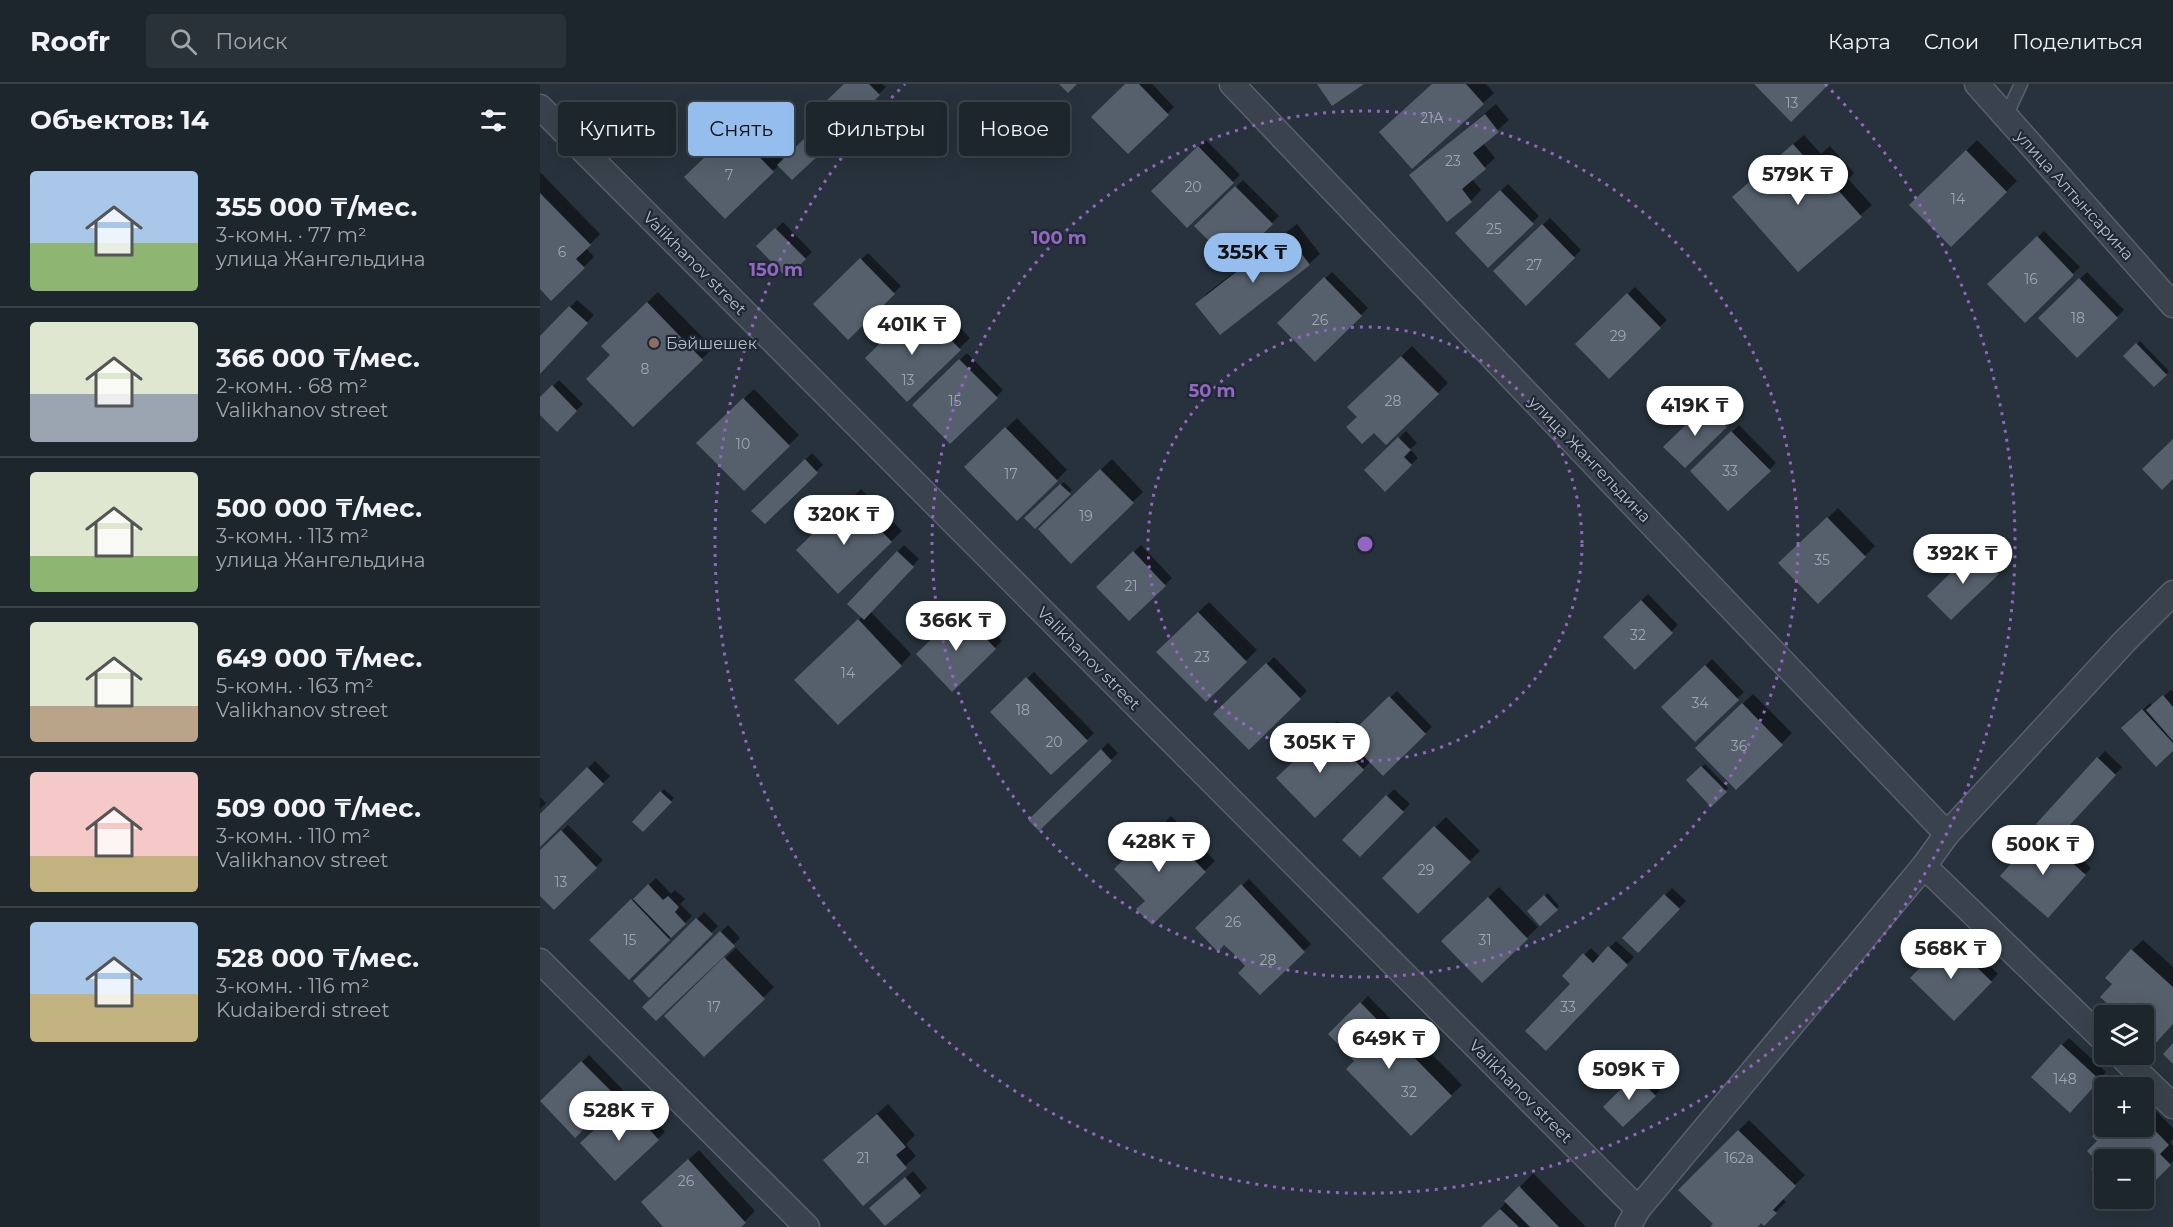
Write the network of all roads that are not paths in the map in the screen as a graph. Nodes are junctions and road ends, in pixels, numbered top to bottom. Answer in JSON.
{"nodes":[{"id":1,"x":1233,"y":84,"type":"edge"},
{"id":2,"x":1977,"y":84,"type":"edge"},
{"id":3,"x":2021,"y":84,"type":"edge"},
{"id":4,"x":540,"y":107,"type":"edge"},
{"id":5,"x":2006,"y":116,"type":"junction"},
{"id":6,"x":2173,"y":305,"type":"edge"},
{"id":7,"x":2173,"y":593,"type":"edge"},
{"id":8,"x":1947,"y":834,"type":"junction"},
{"id":9,"x":1924,"y":866,"type":"junction"},
{"id":10,"x":540,"y":961,"type":"edge"},
{"id":11,"x":2094,"y":1030,"type":"edge"},
{"id":12,"x":2130,"y":1065,"type":"edge"},
{"id":13,"x":2173,"y":1106,"type":"edge"},
{"id":14,"x":1633,"y":1218,"type":"edge"},
{"id":15,"x":807,"y":1227,"type":"edge"}],
"edges":[{"from":1,"to":8,"type":"street","name":"улица Жангельдина"},
{"from":2,"to":5,"type":"street","name":"улица Алтынсарина"},
{"from":3,"to":5,"type":"lane"},
{"from":4,"to":14,"type":"street","name":"Valikhanov street"},
{"from":5,"to":6,"type":"street","name":"улица Алтынсарина"},
{"from":7,"to":8,"type":"street"},
{"from":8,"to":9,"type":"street"},
{"from":9,"to":11,"type":"street"},
{"from":9,"to":14,"type":"street"},
{"from":10,"to":15,"type":"street"},
{"from":12,"to":13,"type":"street"}]}
